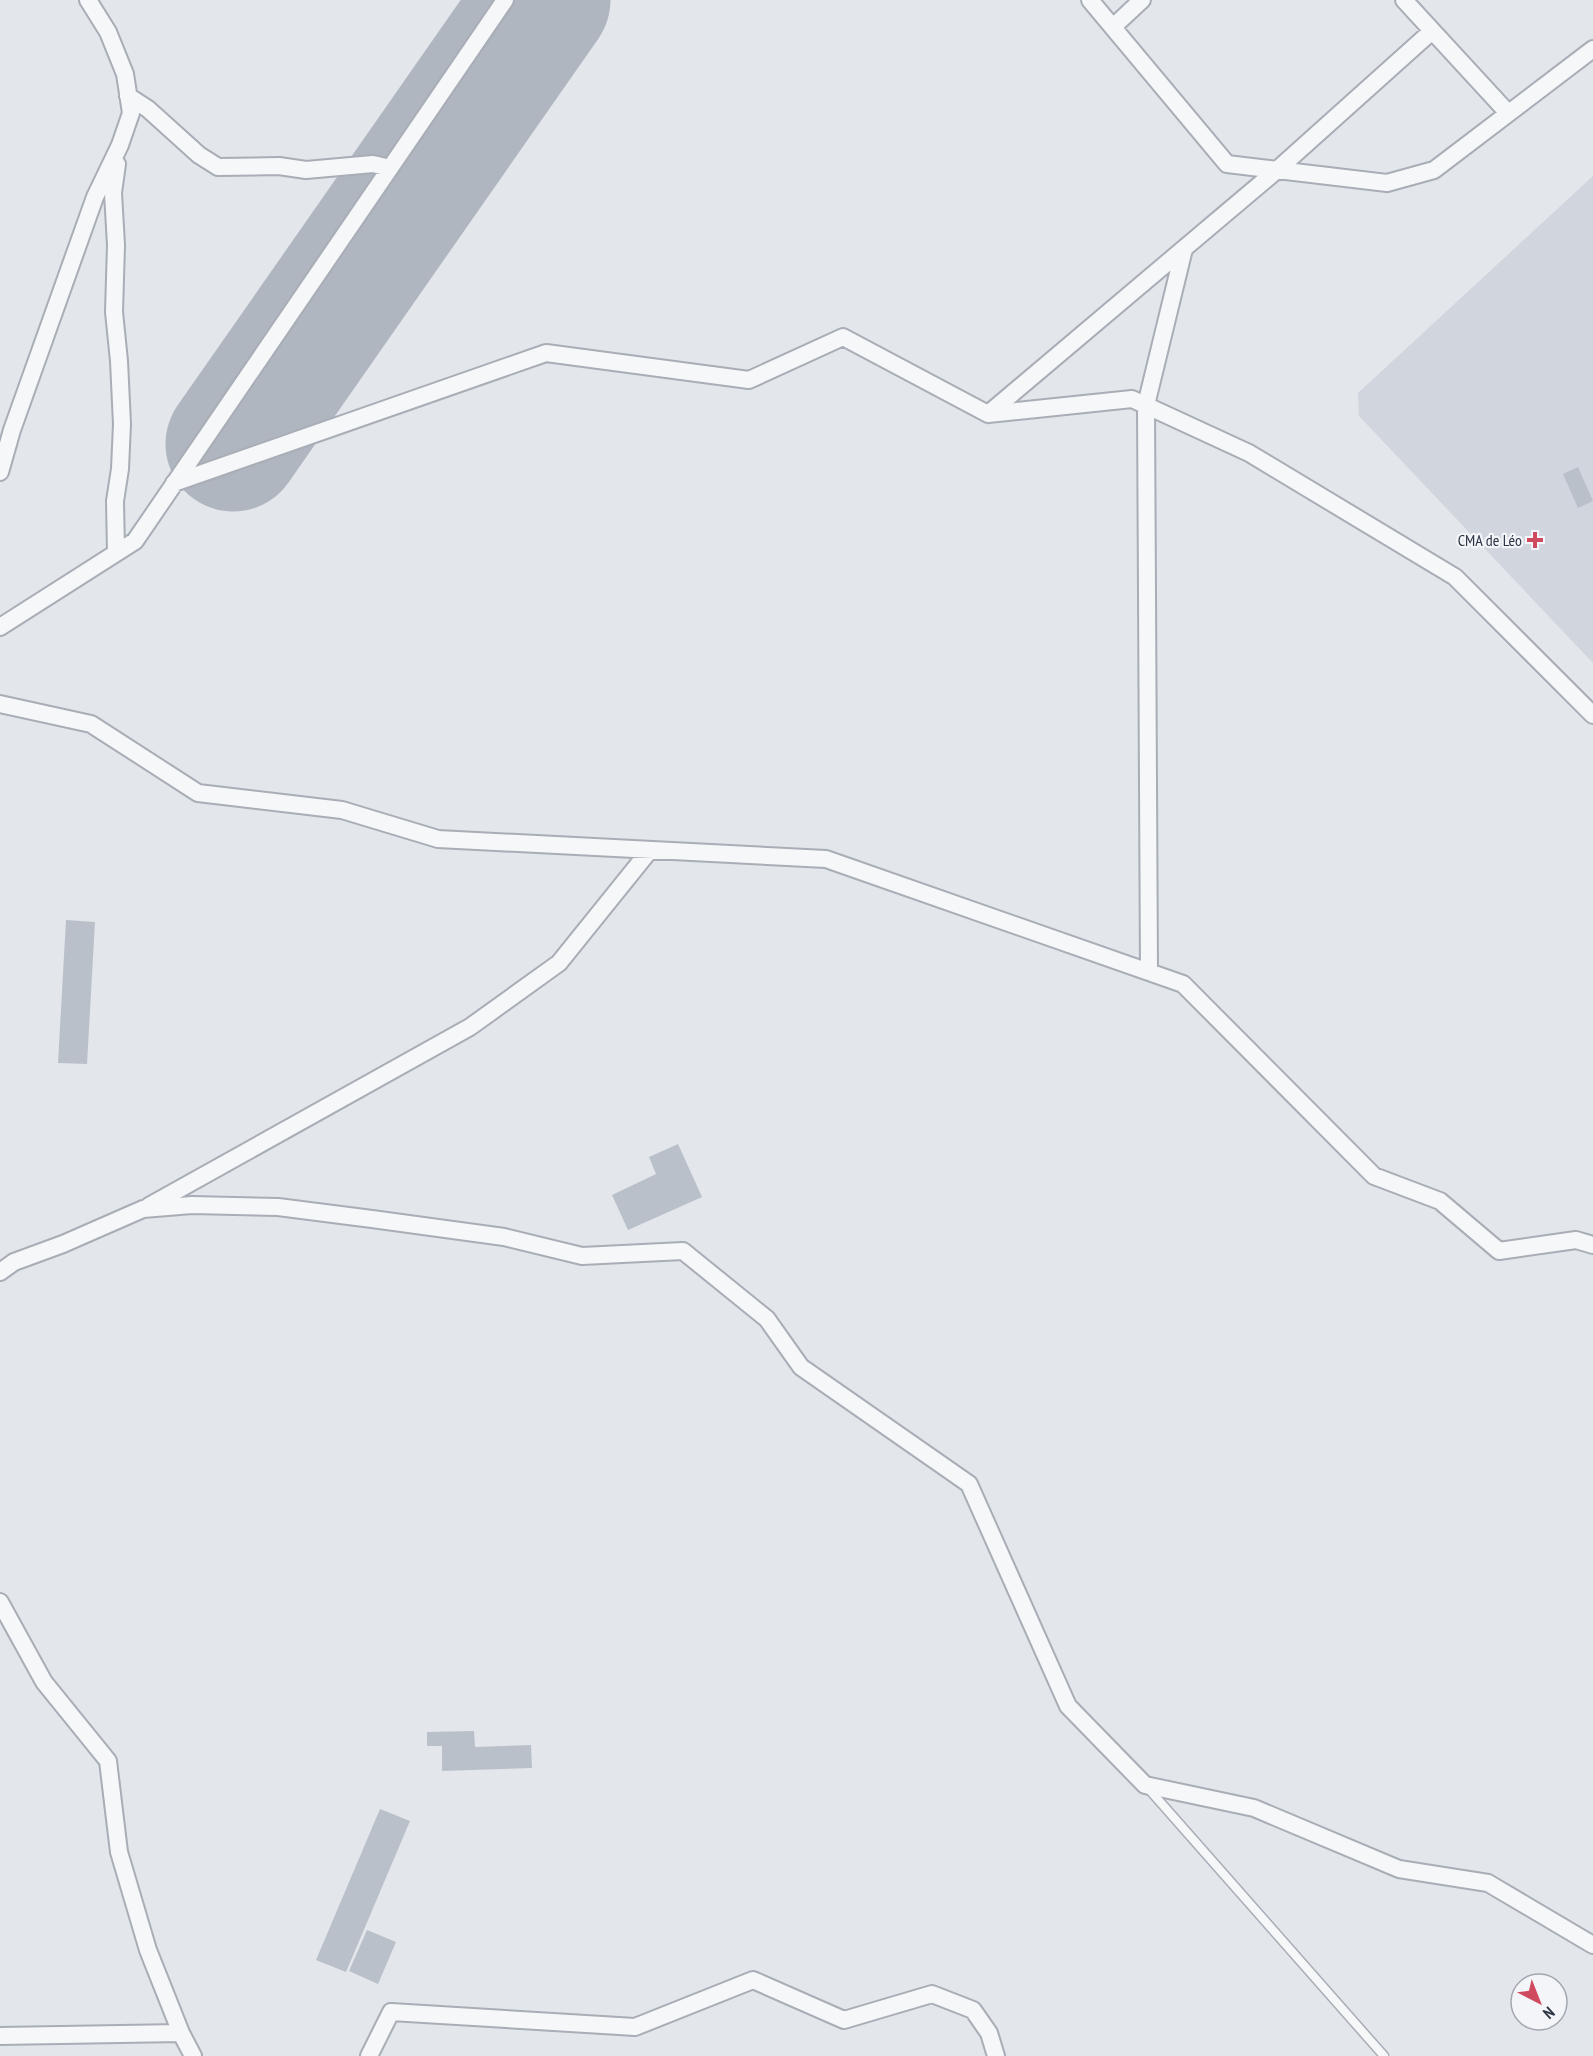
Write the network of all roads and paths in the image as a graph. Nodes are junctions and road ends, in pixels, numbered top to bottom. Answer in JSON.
{"nodes":[{"id":1,"x":88,"y":0,"type":"edge"},
{"id":2,"x":505,"y":0,"type":"edge"},
{"id":3,"x":1090,"y":0,"type":"edge"},
{"id":4,"x":1142,"y":0,"type":"edge"},
{"id":5,"x":1404,"y":0,"type":"edge"},
{"id":6,"x":1113,"y":27,"type":"junction"},
{"id":7,"x":1432,"y":31,"type":"junction"},
{"id":8,"x":1593,"y":49,"type":"edge"},
{"id":9,"x":128,"y":96,"type":"junction"},
{"id":10,"x":1508,"y":113,"type":"junction"},
{"id":11,"x":120,"y":145,"type":"junction"},
{"id":12,"x":390,"y":168,"type":"junction"},
{"id":13,"x":1277,"y":170,"type":"junction"},
{"id":14,"x":1184,"y":249,"type":"junction"},
{"id":15,"x":1146,"y":405,"type":"junction"},
{"id":16,"x":988,"y":414,"type":"junction"},
{"id":17,"x":0,"y":472,"type":"edge"},
{"id":18,"x":174,"y":483,"type":"junction"},
{"id":19,"x":116,"y":552,"type":"junction"},
{"id":20,"x":0,"y":627,"type":"edge"},
{"id":21,"x":0,"y":704,"type":"edge"},
{"id":22,"x":1593,"y":715,"type":"edge"},
{"id":23,"x":650,"y":850,"type":"junction"},
{"id":24,"x":1149,"y":972,"type":"junction"},
{"id":25,"x":143,"y":1209,"type":"junction"},
{"id":26,"x":1593,"y":1245,"type":"edge"},
{"id":27,"x":0,"y":1272,"type":"edge"},
{"id":28,"x":0,"y":1602,"type":"edge"},
{"id":29,"x":1145,"y":1785,"type":"junction"},
{"id":30,"x":1593,"y":1945,"type":"edge"},
{"id":31,"x":181,"y":2033,"type":"junction"},
{"id":32,"x":0,"y":2036,"type":"edge"},
{"id":33,"x":193,"y":2056,"type":"edge"},
{"id":34,"x":369,"y":2056,"type":"edge"},
{"id":35,"x":996,"y":2056,"type":"edge"},
{"id":36,"x":1384,"y":2056,"type":"edge"}],
"edges":[{"from":1,"to":9,"type":"street"},
{"from":2,"to":12,"type":"street"},
{"from":3,"to":6,"type":"street"},
{"from":4,"to":6,"type":"street"},
{"from":5,"to":7,"type":"street"},
{"from":6,"to":13,"type":"street"},
{"from":7,"to":10,"type":"street"},
{"from":7,"to":13,"type":"street"},
{"from":8,"to":10,"type":"street"},
{"from":9,"to":11,"type":"street"},
{"from":9,"to":12,"type":"street"},
{"from":10,"to":13,"type":"street"},
{"from":11,"to":17,"type":"street"},
{"from":11,"to":19,"type":"street"},
{"from":12,"to":18,"type":"street"},
{"from":13,"to":14,"type":"street"},
{"from":14,"to":15,"type":"street"},
{"from":14,"to":16,"type":"street"},
{"from":15,"to":16,"type":"street"},
{"from":15,"to":22,"type":"street"},
{"from":15,"to":24,"type":"street"},
{"from":16,"to":18,"type":"street"},
{"from":18,"to":19,"type":"street"},
{"from":19,"to":20,"type":"street"},
{"from":21,"to":23,"type":"street"},
{"from":23,"to":24,"type":"street"},
{"from":23,"to":25,"type":"street"},
{"from":24,"to":26,"type":"street"},
{"from":25,"to":27,"type":"street"},
{"from":25,"to":29,"type":"street"},
{"from":28,"to":31,"type":"street"},
{"from":29,"to":30,"type":"street"},
{"from":29,"to":36,"type":"lane"},
{"from":31,"to":32,"type":"street"},
{"from":31,"to":33,"type":"street"},
{"from":34,"to":35,"type":"street"}]}
